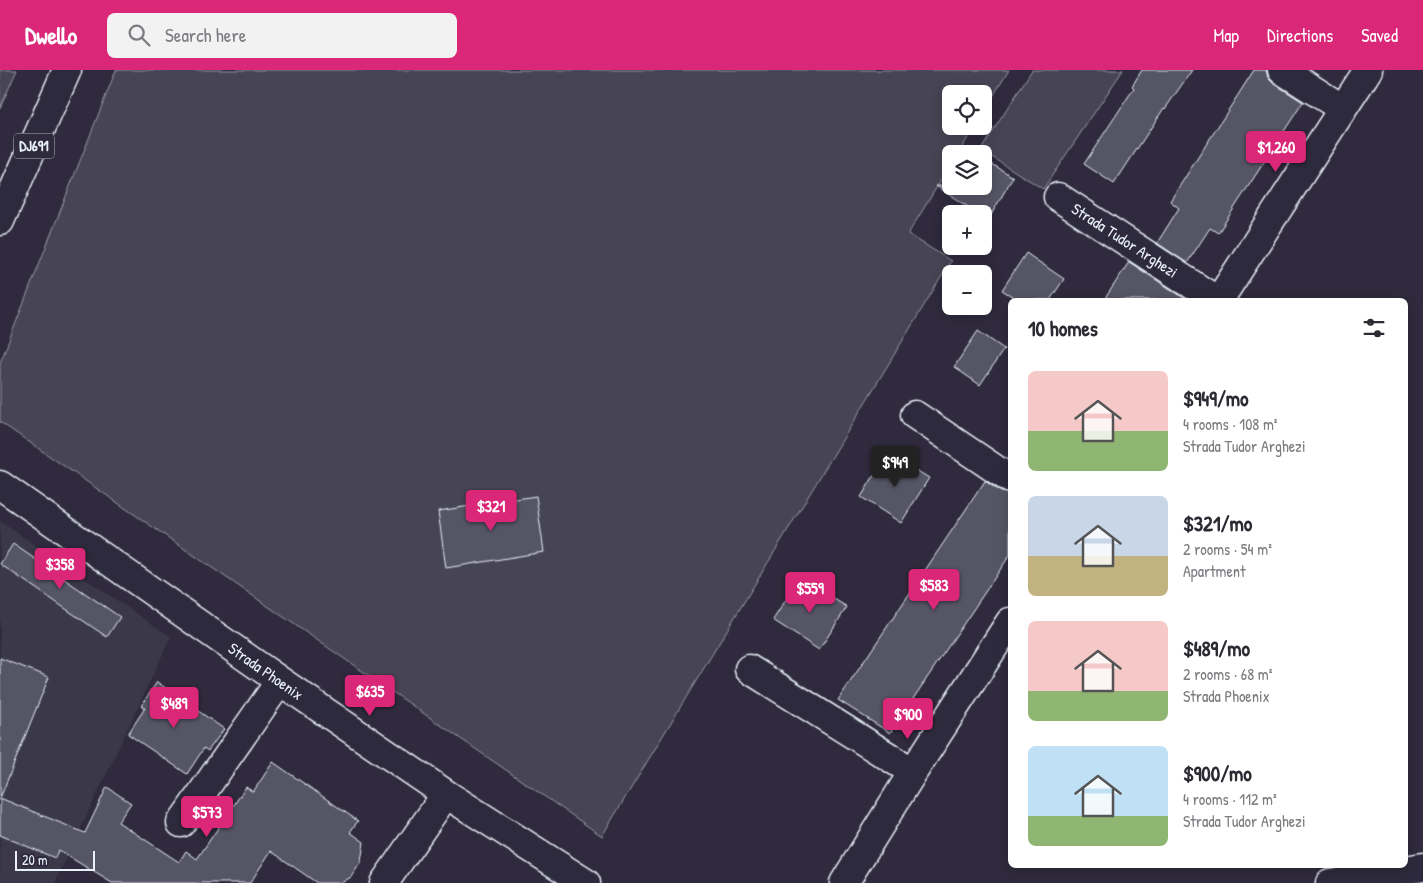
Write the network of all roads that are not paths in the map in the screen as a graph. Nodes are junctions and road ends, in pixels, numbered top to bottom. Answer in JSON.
{"nodes":[{"id":1,"x":67,"y":70,"type":"edge"},
{"id":2,"x":1282,"y":70,"type":"edge"},
{"id":3,"x":1368,"y":70,"type":"edge"},
{"id":4,"x":1343,"y":109,"type":"junction"},
{"id":5,"x":1058,"y":197,"type":"dead end"},
{"id":6,"x":0,"y":221,"type":"edge"},
{"id":7,"x":1215,"y":298,"type":"edge"},
{"id":8,"x":1219,"y":298,"type":"edge"},
{"id":9,"x":915,"y":415,"type":"dead end"},
{"id":10,"x":1008,"y":478,"type":"edge"},
{"id":11,"x":0,"y":485,"type":"edge"},
{"id":12,"x":1008,"y":625,"type":"edge"},
{"id":13,"x":748,"y":669,"type":"dead end"},
{"id":14,"x":280,"y":681,"type":"junction"},
{"id":15,"x":913,"y":772,"type":"junction"},
{"id":16,"x":446,"y":794,"type":"junction"},
{"id":17,"x":181,"y":823,"type":"dead end"},
{"id":18,"x":1423,"y":867,"type":"edge"},
{"id":19,"x":384,"y":883,"type":"edge"},
{"id":20,"x":586,"y":883,"type":"edge"},
{"id":21,"x":844,"y":883,"type":"edge"},
{"id":22,"x":1330,"y":883,"type":"edge"}],
"edges":[{"from":1,"to":6,"type":"street","number":"DJ691"},
{"from":2,"to":4,"type":"street"},
{"from":3,"to":4,"type":"street","name":"Strada Tudor Arghezi"},
{"from":4,"to":8,"type":"street","name":"Strada Tudor Arghezi"},
{"from":5,"to":7,"type":"street","name":"Strada Tudor Arghezi"},
{"from":9,"to":10,"type":"street"},
{"from":11,"to":14,"type":"street","name":"Strada Phoenix"},
{"from":12,"to":15,"type":"street"},
{"from":13,"to":15,"type":"street"},
{"from":14,"to":16,"type":"street","name":"Strada Phoenix"},
{"from":14,"to":17,"type":"street"},
{"from":15,"to":21,"type":"street"},
{"from":16,"to":19,"type":"street"},
{"from":16,"to":20,"type":"street","name":"Strada Phoenix"},
{"from":18,"to":22,"type":"street"}]}
